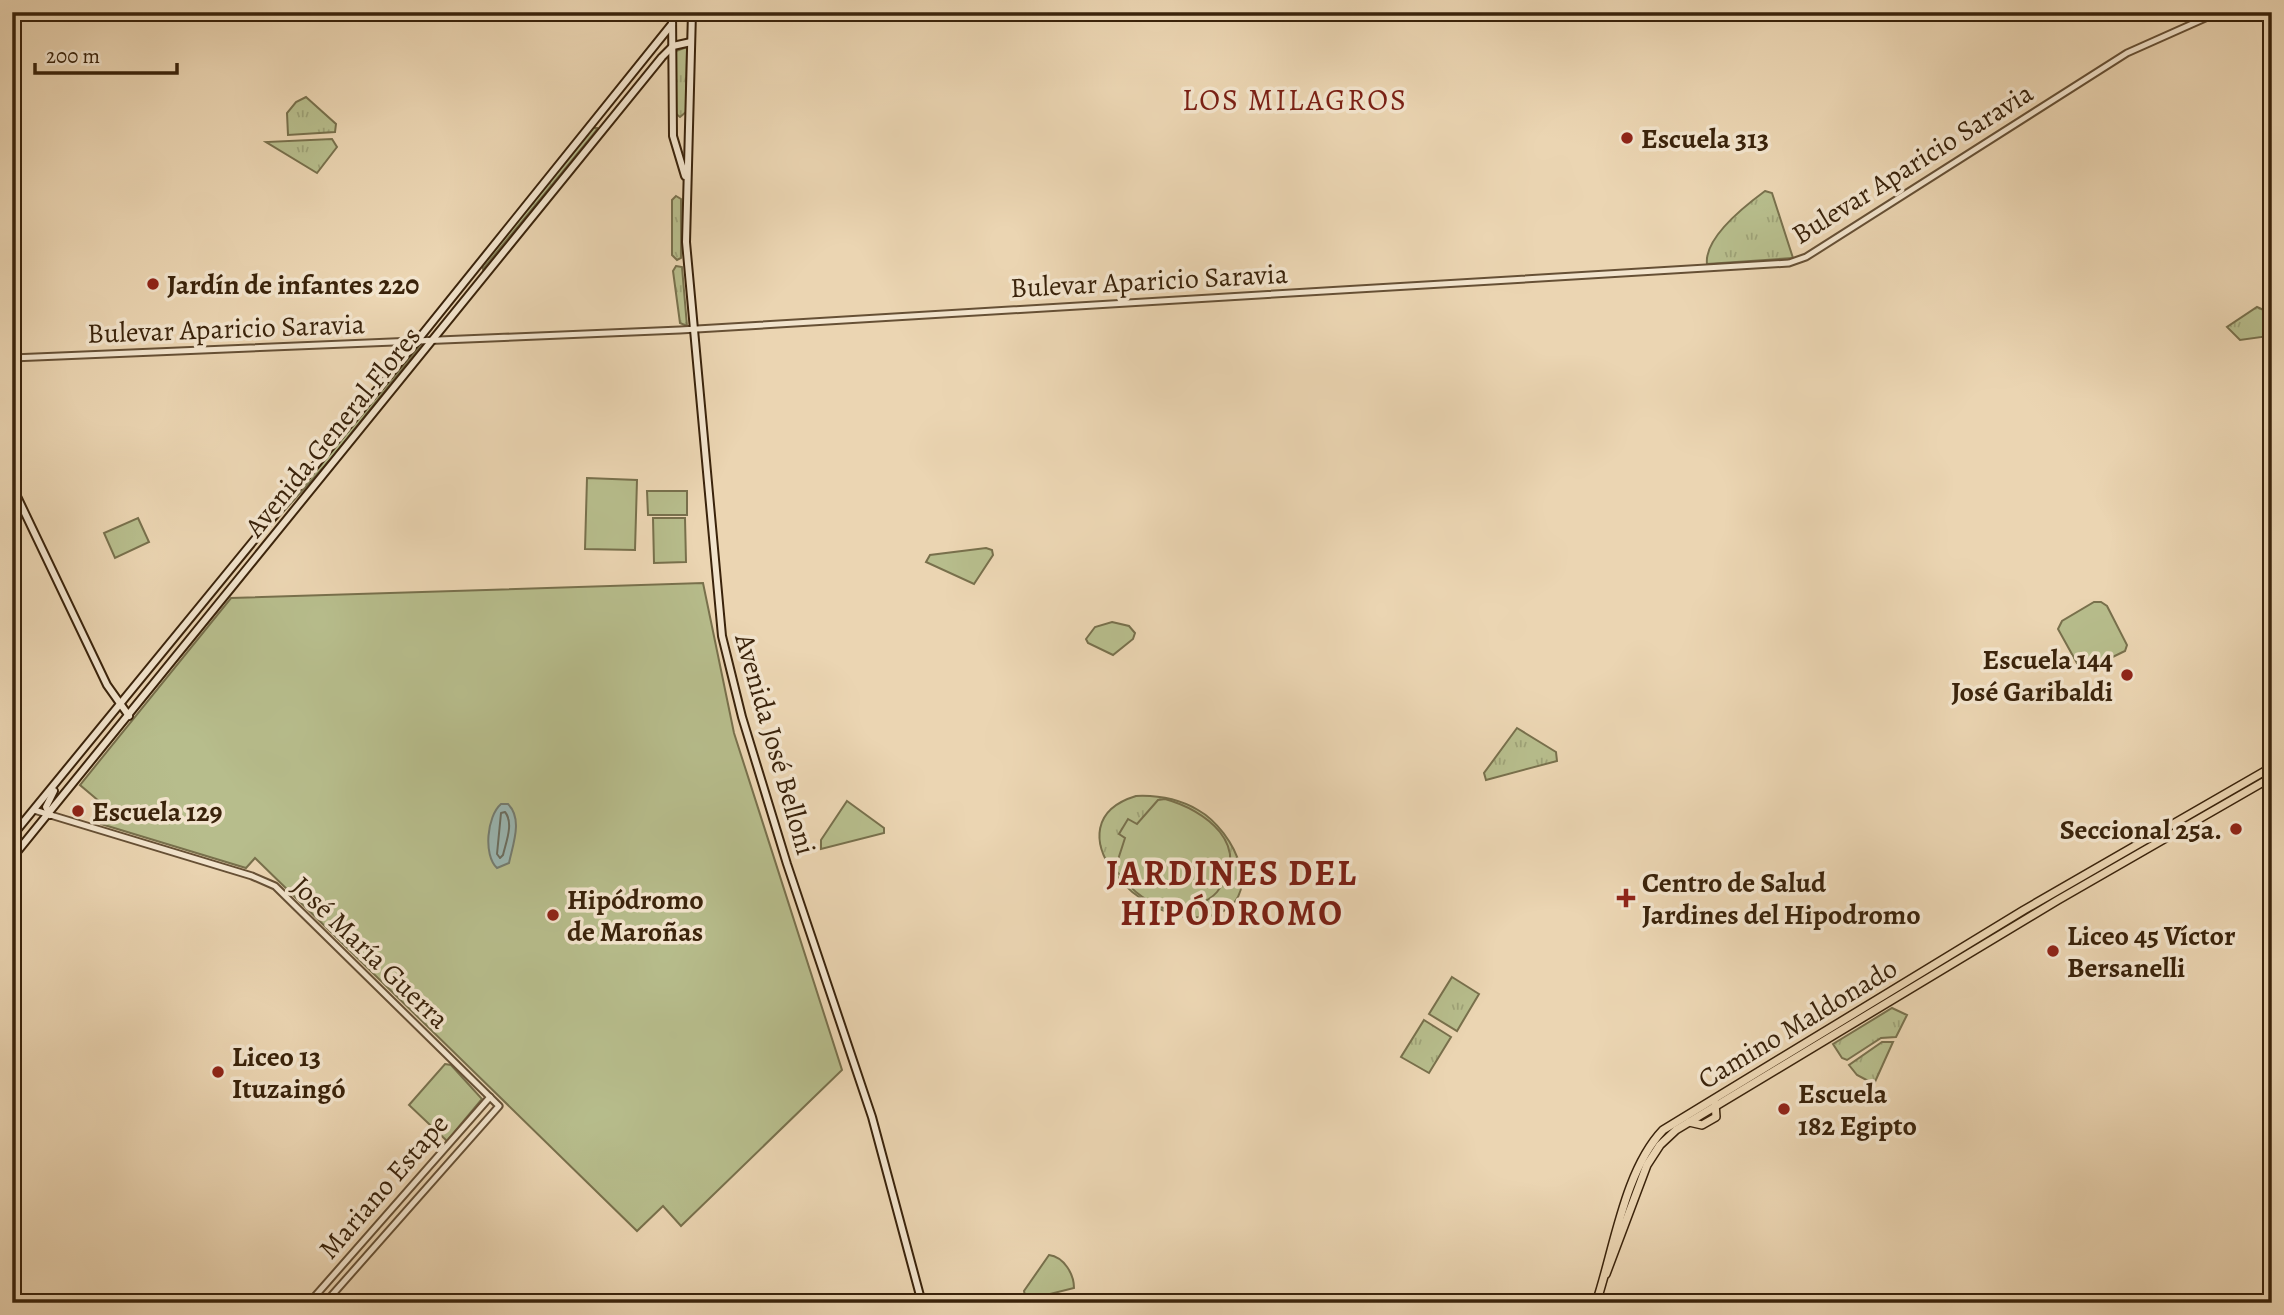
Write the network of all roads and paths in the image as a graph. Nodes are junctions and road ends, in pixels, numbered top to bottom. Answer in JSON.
{"nodes":[{"id":1,"x":672,"y":12,"type":"edge"},
{"id":2,"x":692,"y":12,"type":"edge"},
{"id":3,"x":2219,"y":12,"type":"edge"},
{"id":4,"x":671,"y":24,"type":"junction"},
{"id":5,"x":691,"y":42,"type":"junction"},
{"id":6,"x":673,"y":47,"type":"junction"},
{"id":7,"x":686,"y":179,"type":"junction"},
{"id":8,"x":693,"y":329,"type":"junction"},
{"id":9,"x":417,"y":341,"type":"junction"},
{"id":10,"x":431,"y":341,"type":"junction"},
{"id":11,"x":12,"y":358,"type":"edge"},
{"id":12,"x":12,"y":486,"type":"edge"},
{"id":13,"x":124,"y":711,"type":"junction"},
{"id":14,"x":2272,"y":767,"type":"edge"},
{"id":15,"x":67,"y":769,"type":"junction"},
{"id":16,"x":2272,"y":777,"type":"edge"},
{"id":17,"x":34,"y":810,"type":"junction"},
{"id":18,"x":50,"y":815,"type":"junction"},
{"id":19,"x":12,"y":836,"type":"edge"},
{"id":20,"x":12,"y":858,"type":"edge"},
{"id":21,"x":490,"y":1097,"type":"junction"},
{"id":22,"x":1714,"y":1102,"type":"junction"},
{"id":23,"x":499,"y":1106,"type":"joint"},
{"id":24,"x":1606,"y":1275,"type":"junction"},
{"id":25,"x":309,"y":1303,"type":"edge"},
{"id":26,"x":325,"y":1303,"type":"edge"},
{"id":27,"x":922,"y":1303,"type":"edge"},
{"id":28,"x":1597,"y":1303,"type":"edge"}],
"edges":[{"from":1,"to":4,"type":"main road","name":"Avenida José Belloni"},
{"from":2,"to":5,"type":"main road","name":"Avenida José Belloni"},
{"from":3,"to":8,"type":"street","name":"Bulevar Aparicio Saravia"},
{"from":4,"to":6,"type":"main road","name":"Avenida José Belloni"},
{"from":4,"to":9,"type":"main road","name":"Avenida General Flores"},
{"from":5,"to":6,"type":"main road"},
{"from":5,"to":7,"type":"main road","name":"Avenida José Belloni"},
{"from":6,"to":7,"type":"main road","name":"Avenida José Belloni"},
{"from":6,"to":10,"type":"main road","name":"Avenida General Flores"},
{"from":7,"to":8,"type":"main road","name":"Avenida José Belloni"},
{"from":8,"to":10,"type":"street","name":"Bulevar Aparicio Saravia"},
{"from":8,"to":27,"type":"main road","name":"Avenida José Belloni"},
{"from":9,"to":10,"type":"street","name":"Bulevar Aparicio Saravia"},
{"from":9,"to":11,"type":"street","name":"Bulevar Aparicio Saravia"},
{"from":9,"to":13,"type":"main road","name":"Avenida General Flores"},
{"from":10,"to":13,"type":"main road","name":"Avenida General Flores"},
{"from":12,"to":13,"type":"main road"},
{"from":13,"to":15,"type":"main road","name":"Avenida General Flores"},
{"from":13,"to":18,"type":"main road","name":"Avenida General Flores"},
{"from":14,"to":22,"type":"main road","name":"Camino Maldonado"},
{"from":15,"to":17,"type":"main road","name":"Avenida General Flores"},
{"from":15,"to":18,"type":"main road"},
{"from":16,"to":22,"type":"main road","name":"Camino Maldonado"},
{"from":17,"to":18,"type":"street","name":"José María Guerra"},
{"from":17,"to":19,"type":"main road","name":"Avenida General Flores"},
{"from":18,"to":20,"type":"main road","name":"Avenida General Flores"},
{"from":18,"to":21,"type":"street","name":"José María Guerra"},
{"from":21,"to":23,"type":"street","name":"José María Guerra"},
{"from":21,"to":25,"type":"street","name":"Mariano Estape"},
{"from":22,"to":24,"type":"main road","name":"Camino Maldonado"},
{"from":22,"to":24,"type":"main road","name":"Camino Maldonado"},
{"from":23,"to":26,"type":"street","name":"Mariano Estape"},
{"from":24,"to":28,"type":"main road","name":"Camino Maldonado"}]}
